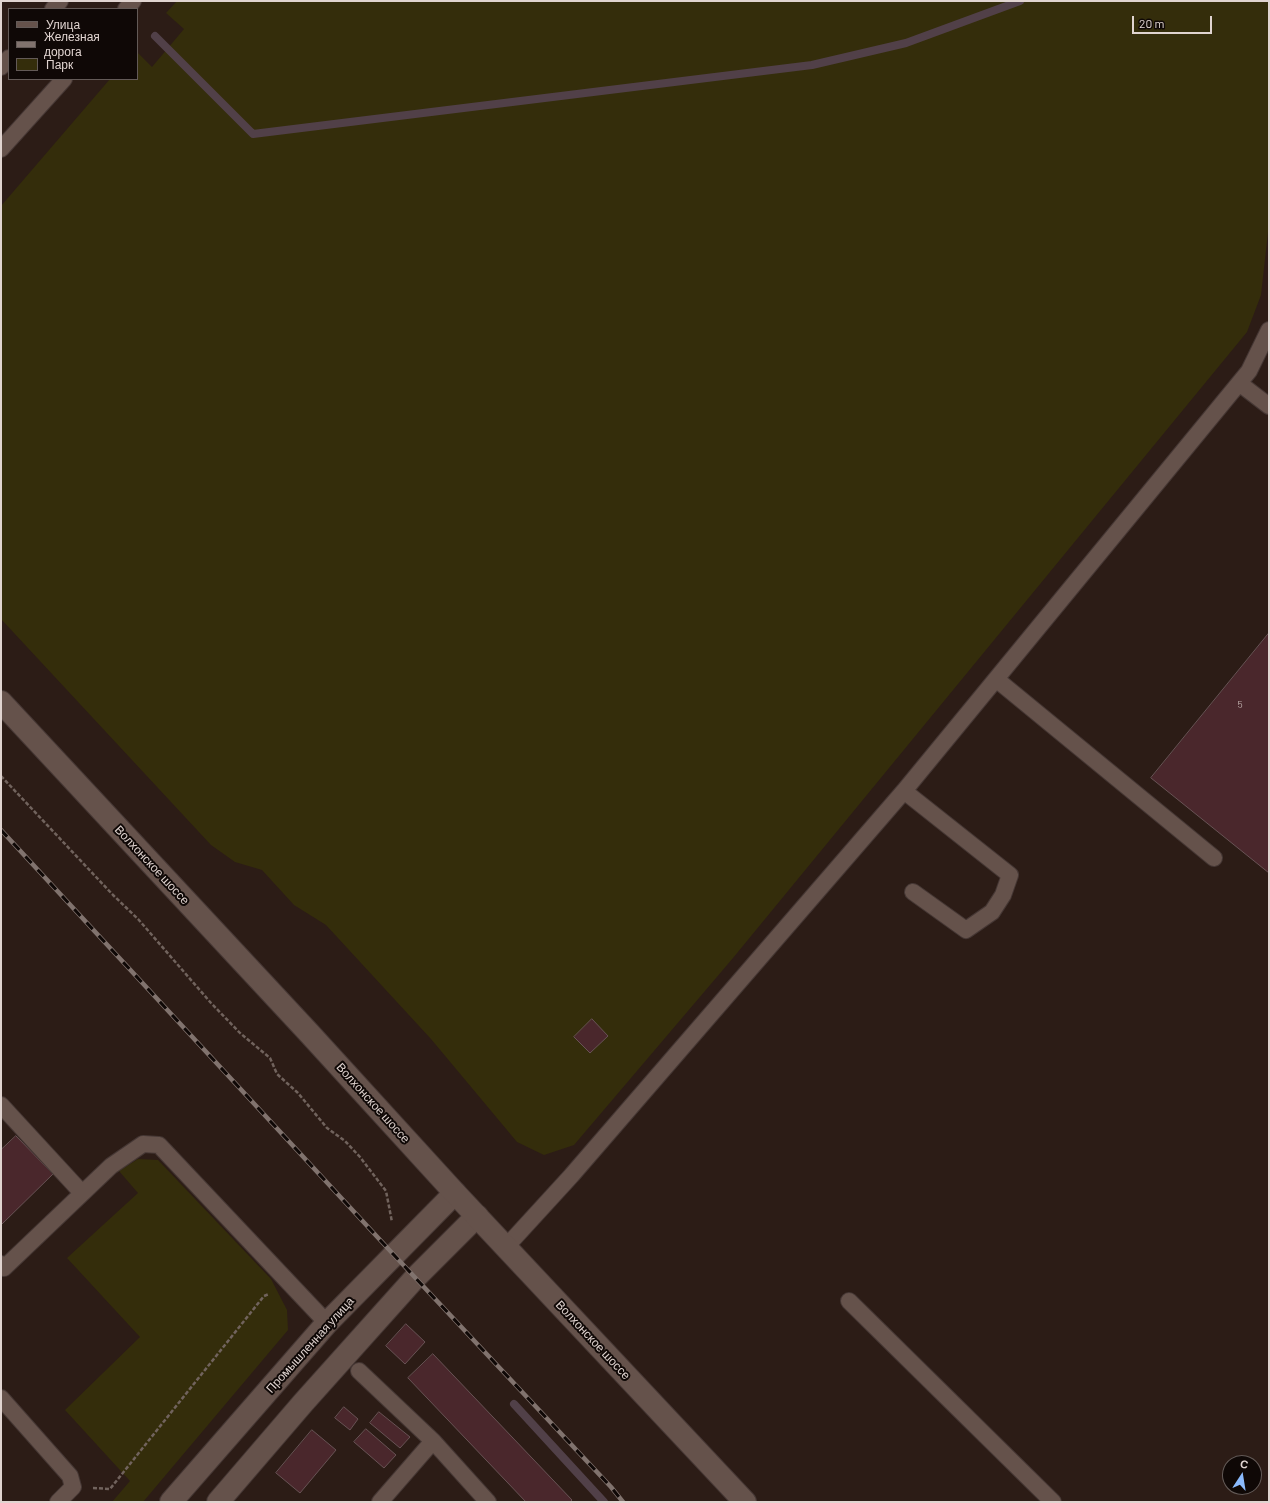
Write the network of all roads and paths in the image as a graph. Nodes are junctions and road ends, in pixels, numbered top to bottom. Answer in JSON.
{"nodes":[{"id":1,"x":8,"y":59,"type":"edge"},
{"id":2,"x":1,"y":67,"type":"edge"},
{"id":3,"x":63,"y":80,"type":"edge"},
{"id":4,"x":1,"y":149,"type":"edge"},
{"id":5,"x":1269,"y":330,"type":"edge"},
{"id":6,"x":1240,"y":383,"type":"junction"},
{"id":7,"x":1269,"y":406,"type":"edge"},
{"id":8,"x":996,"y":679,"type":"junction"},
{"id":9,"x":1,"y":702,"type":"edge"},
{"id":10,"x":1,"y":776,"type":"edge"},
{"id":11,"x":904,"y":791,"type":"junction"},
{"id":12,"x":1214,"y":858,"type":"dead end"},
{"id":13,"x":913,"y":892,"type":"dead end"},
{"id":14,"x":1,"y":1105,"type":"edge"},
{"id":15,"x":82,"y":1193,"type":"junction"},
{"id":16,"x":455,"y":1193,"type":"junction"},
{"id":17,"x":477,"y":1216,"type":"junction"},
{"id":18,"x":405,"y":1244,"type":"junction"},
{"id":19,"x":506,"y":1247,"type":"junction"},
{"id":20,"x":1,"y":1264,"type":"edge"},
{"id":21,"x":294,"y":1289,"type":"junction"},
{"id":22,"x":848,"y":1301,"type":"dead end"},
{"id":23,"x":327,"y":1324,"type":"junction"},
{"id":24,"x":359,"y":1370,"type":"dead end"},
{"id":25,"x":1,"y":1398,"type":"edge"},
{"id":26,"x":433,"y":1441,"type":"junction"},
{"id":27,"x":73,"y":1487,"type":"junction"},
{"id":28,"x":58,"y":1502,"type":"edge"},
{"id":29,"x":171,"y":1502,"type":"edge"},
{"id":30,"x":218,"y":1502,"type":"edge"},
{"id":31,"x":380,"y":1502,"type":"edge"},
{"id":32,"x":488,"y":1502,"type":"edge"},
{"id":33,"x":745,"y":1502,"type":"edge"},
{"id":34,"x":1053,"y":1502,"type":"edge"}],
"edges":[{"from":1,"to":2,"type":"lane"},
{"from":3,"to":4,"type":"lane"},
{"from":5,"to":6,"type":"lane"},
{"from":6,"to":7,"type":"lane"},
{"from":6,"to":8,"type":"lane"},
{"from":8,"to":11,"type":"lane"},
{"from":8,"to":12,"type":"lane"},
{"from":9,"to":16,"type":"main road","name":"Волхонское шоссе"},
{"from":10,"to":18,"type":"path"},
{"from":11,"to":13,"type":"lane"},
{"from":11,"to":19,"type":"lane"},
{"from":14,"to":15,"type":"lane"},
{"from":15,"to":20,"type":"lane"},
{"from":15,"to":21,"type":"lane"},
{"from":16,"to":17,"type":"main road","name":"Волхонское шоссе"},
{"from":16,"to":18,"type":"main road","name":"Промышленная улица"},
{"from":17,"to":19,"type":"main road","name":"Волхонское шоссе"},
{"from":17,"to":30,"type":"main road"},
{"from":18,"to":23,"type":"main road","name":"Промышленная улица"},
{"from":19,"to":33,"type":"main road","name":"Волхонское шоссе"},
{"from":21,"to":23,"type":"lane"},
{"from":21,"to":27,"type":"path"},
{"from":22,"to":34,"type":"lane"},
{"from":23,"to":29,"type":"main road","name":"Промышленная улица"},
{"from":24,"to":26,"type":"lane"},
{"from":25,"to":27,"type":"lane"},
{"from":26,"to":31,"type":"lane"},
{"from":26,"to":32,"type":"lane"},
{"from":27,"to":28,"type":"lane"}]}
